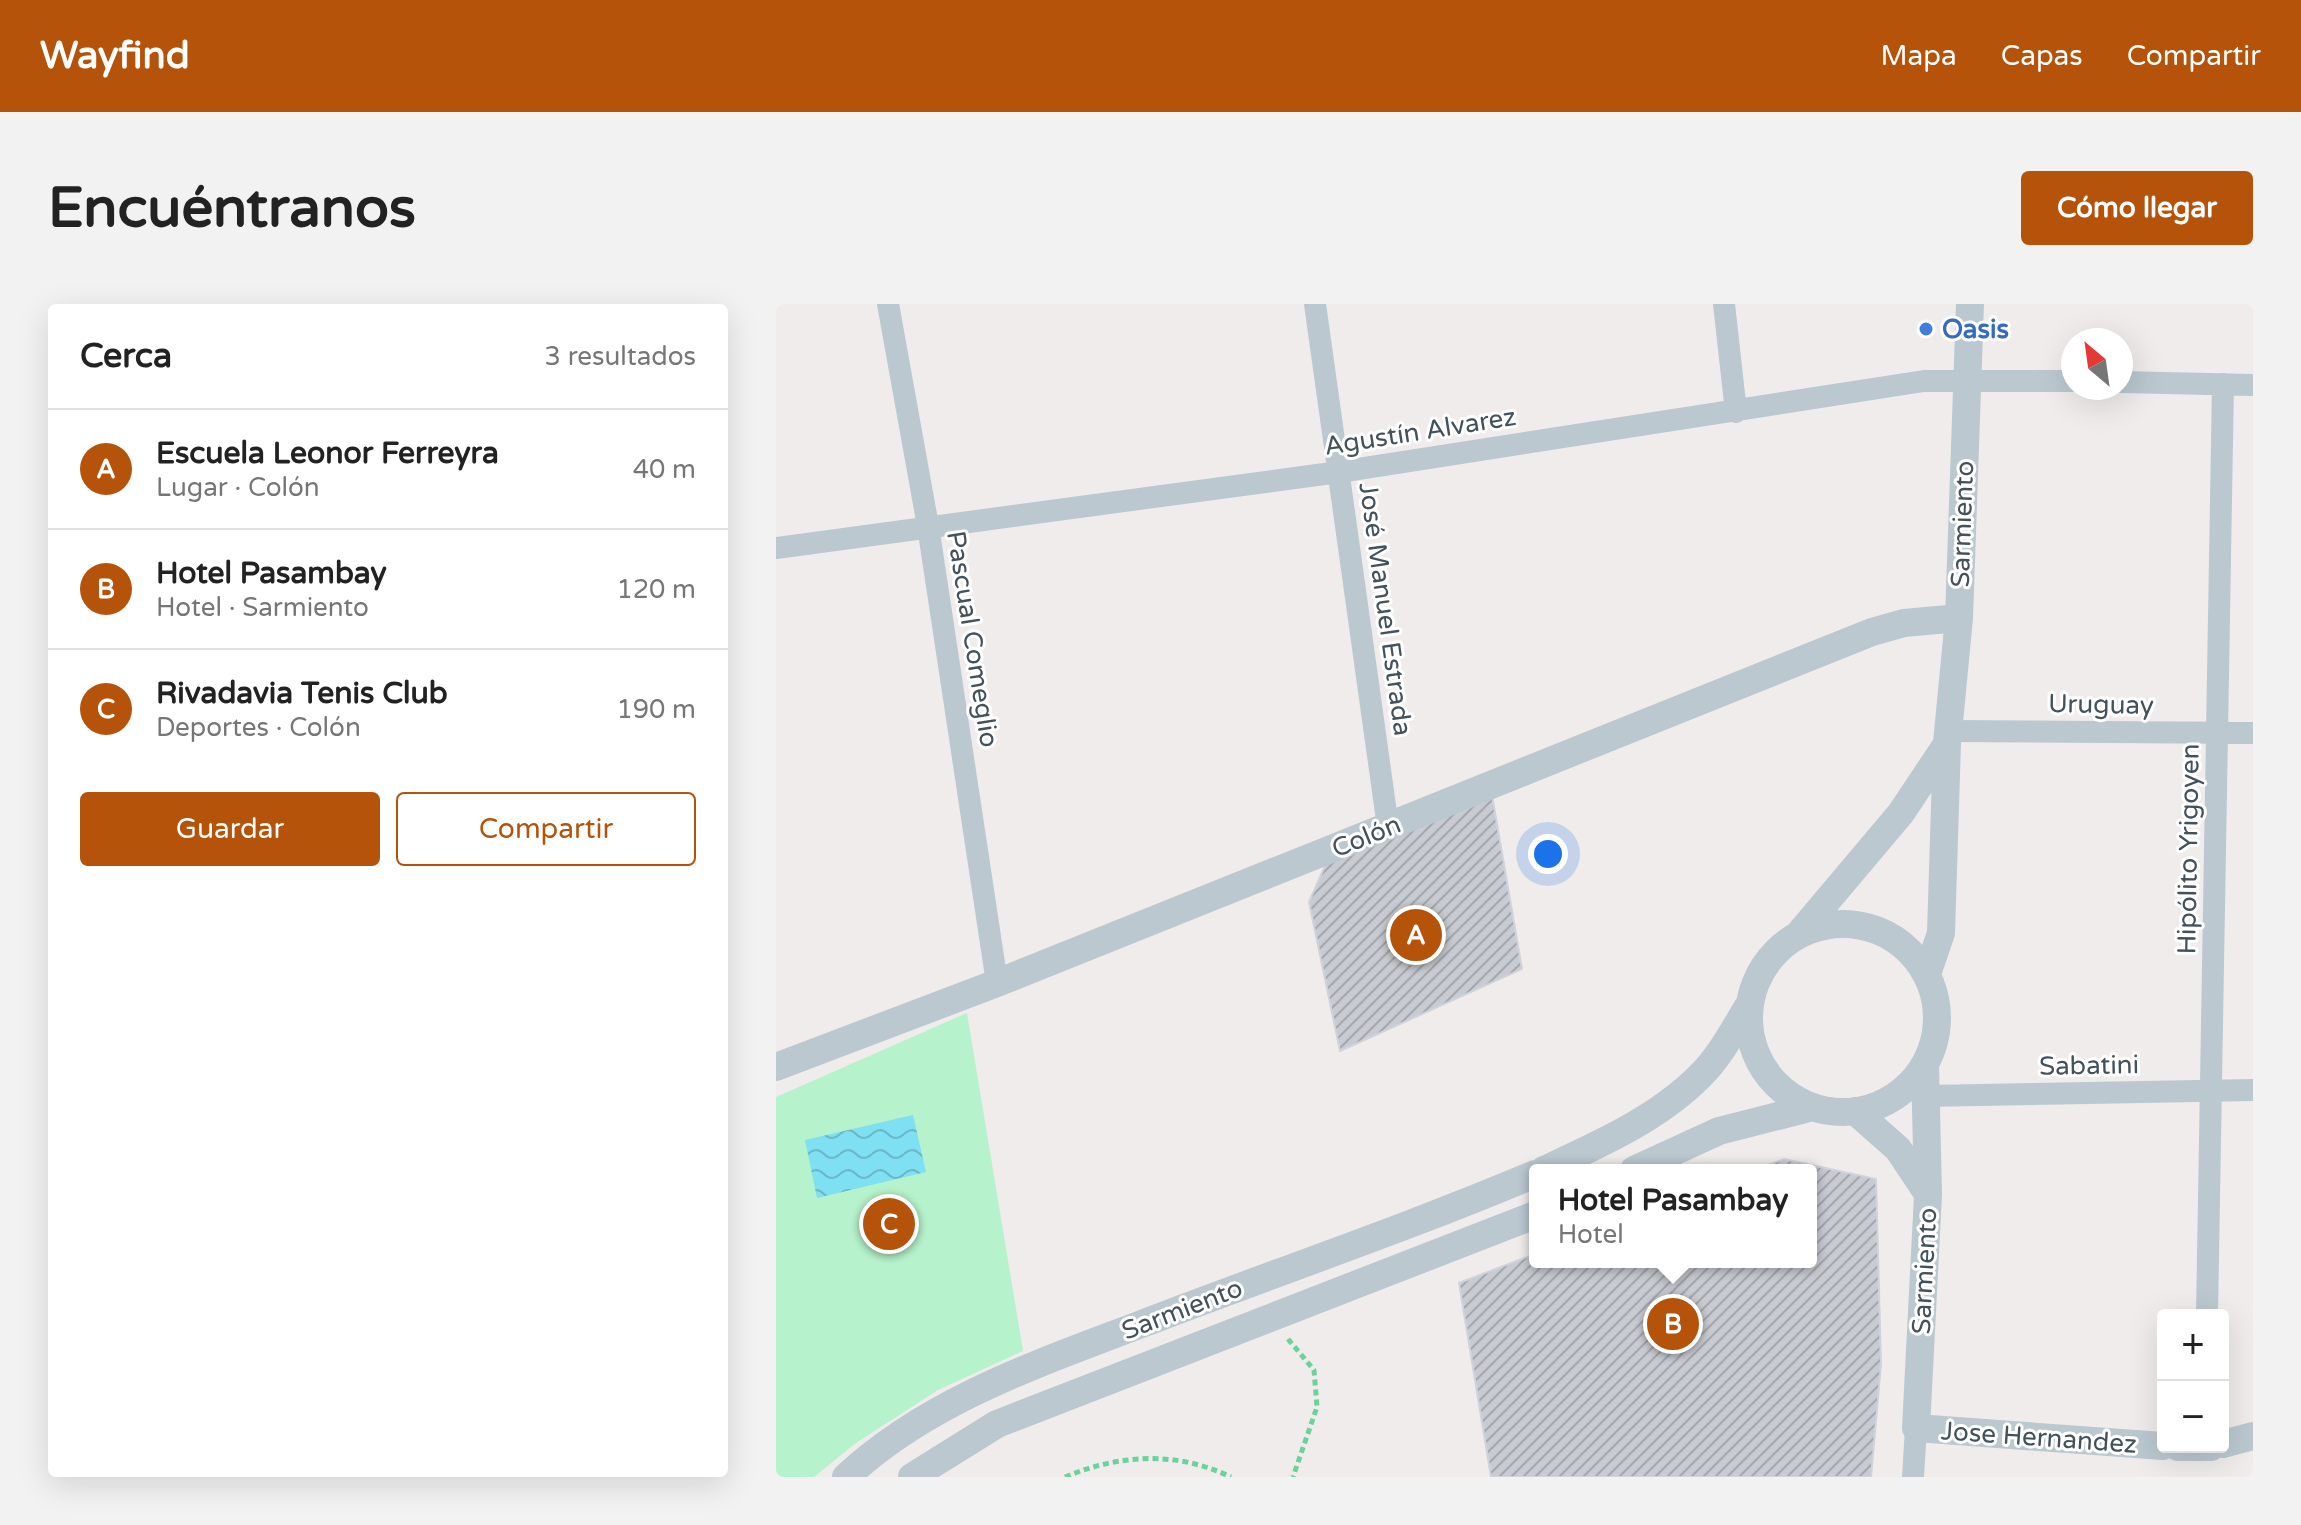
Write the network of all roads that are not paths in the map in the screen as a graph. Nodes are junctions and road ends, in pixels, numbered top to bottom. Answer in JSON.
{"nodes":[{"id":1,"x":888,"y":304,"type":"edge"},
{"id":2,"x":1315,"y":304,"type":"edge"},
{"id":3,"x":1724,"y":304,"type":"edge"},
{"id":4,"x":1970,"y":304,"type":"edge"},
{"id":5,"x":1968,"y":379,"type":"junction"},
{"id":6,"x":2061,"y":381,"type":"edge"},
{"id":7,"x":2133,"y":382,"type":"edge"},
{"id":8,"x":2223,"y":384,"type":"junction"},
{"id":9,"x":2253,"y":385,"type":"edge"},
{"id":10,"x":1736,"y":412,"type":"junction"},
{"id":11,"x":1339,"y":472,"type":"junction"},
{"id":12,"x":928,"y":526,"type":"junction"},
{"id":13,"x":776,"y":548,"type":"edge"},
{"id":14,"x":1959,"y":618,"type":"junction"},
{"id":15,"x":2253,"y":733,"type":"edge"},
{"id":16,"x":2217,"y":734,"type":"junction"},
{"id":17,"x":1948,"y":737,"type":"junction"},
{"id":18,"x":1388,"y":827,"type":"junction"},
{"id":19,"x":1799,"y":934,"type":"junction"},
{"id":20,"x":1927,"y":974,"type":"junction"},
{"id":21,"x":997,"y":983,"type":"junction"},
{"id":22,"x":1749,"y":1004,"type":"junction"},
{"id":23,"x":1925,"y":1064,"type":"junction"},
{"id":24,"x":776,"y":1067,"type":"edge"},
{"id":25,"x":2253,"y":1090,"type":"edge"},
{"id":26,"x":2213,"y":1091,"type":"junction"},
{"id":27,"x":1926,"y":1096,"type":"junction"},
{"id":28,"x":1813,"y":1107,"type":"junction"},
{"id":29,"x":1855,"y":1111,"type":"junction"},
{"id":30,"x":1558,"y":1164,"type":"edge"},
{"id":31,"x":1647,"y":1164,"type":"edge"},
{"id":32,"x":1529,"y":1176,"type":"edge"},
{"id":33,"x":1928,"y":1195,"type":"junction"},
{"id":34,"x":1529,"y":1217,"type":"edge"},
{"id":35,"x":2207,"y":1309,"type":"edge"},
{"id":36,"x":1916,"y":1428,"type":"junction"},
{"id":37,"x":2253,"y":1436,"type":"edge"},
{"id":38,"x":2229,"y":1441,"type":"edge"},
{"id":39,"x":2157,"y":1446,"type":"edge"},
{"id":40,"x":846,"y":1477,"type":"edge"},
{"id":41,"x":912,"y":1477,"type":"edge"},
{"id":42,"x":1913,"y":1477,"type":"edge"}],
"edges":[{"from":1,"to":12,"type":"street","name":"Pascual Comeglio"},
{"from":2,"to":11,"type":"street","name":"José Manuel Estrada"},
{"from":3,"to":10,"type":"street"},
{"from":4,"to":5,"type":"street","name":"Sarmiento"},
{"from":5,"to":6,"type":"street","name":"Agustín Alvarez"},
{"from":5,"to":10,"type":"street","name":"Agustín Alvarez"},
{"from":5,"to":14,"type":"street","name":"Sarmiento"},
{"from":7,"to":8,"type":"street"},
{"from":8,"to":9,"type":"street"},
{"from":8,"to":16,"type":"street","name":"Hipólito Yrigoyen"},
{"from":10,"to":11,"type":"street","name":"Agustín Alvarez"},
{"from":11,"to":12,"type":"street","name":"Agustín Alvarez"},
{"from":11,"to":18,"type":"street","name":"José Manuel Estrada"},
{"from":12,"to":13,"type":"street","name":"Agustín Alvarez"},
{"from":12,"to":21,"type":"street","name":"Pascual Comeglio"},
{"from":14,"to":17,"type":"street","name":"Sarmiento"},
{"from":14,"to":18,"type":"street","name":"Colón"},
{"from":15,"to":16,"type":"street","name":"Uruguay"},
{"from":16,"to":17,"type":"street","name":"Uruguay"},
{"from":16,"to":26,"type":"street","name":"Hipólito Yrigoyen"},
{"from":17,"to":19,"type":"street","name":"Sarmiento"},
{"from":17,"to":20,"type":"street","name":"Sarmiento"},
{"from":18,"to":21,"type":"street","name":"Colón"},
{"from":19,"to":20,"type":"street"},
{"from":19,"to":22,"type":"street"},
{"from":20,"to":23,"type":"street"},
{"from":21,"to":24,"type":"street","name":"Colón"},
{"from":22,"to":28,"type":"street"},
{"from":22,"to":30,"type":"street"},
{"from":23,"to":27,"type":"street","name":"Sarmiento"},
{"from":23,"to":29,"type":"street"},
{"from":25,"to":26,"type":"street","name":"Sabatini"},
{"from":26,"to":27,"type":"street","name":"Sabatini"},
{"from":26,"to":35,"type":"street","name":"Hipólito Yrigoyen"},
{"from":27,"to":33,"type":"street","name":"Sarmiento"},
{"from":28,"to":29,"type":"street"},
{"from":28,"to":31,"type":"street"},
{"from":29,"to":33,"type":"street"},
{"from":32,"to":40,"type":"street","name":"Sarmiento"},
{"from":33,"to":36,"type":"street","name":"Sarmiento"},
{"from":34,"to":41,"type":"street","name":"Sarmiento"},
{"from":36,"to":39,"type":"street","name":"Jose Hernandez"},
{"from":36,"to":42,"type":"street","name":"Sarmiento"},
{"from":37,"to":38,"type":"street"}]}
